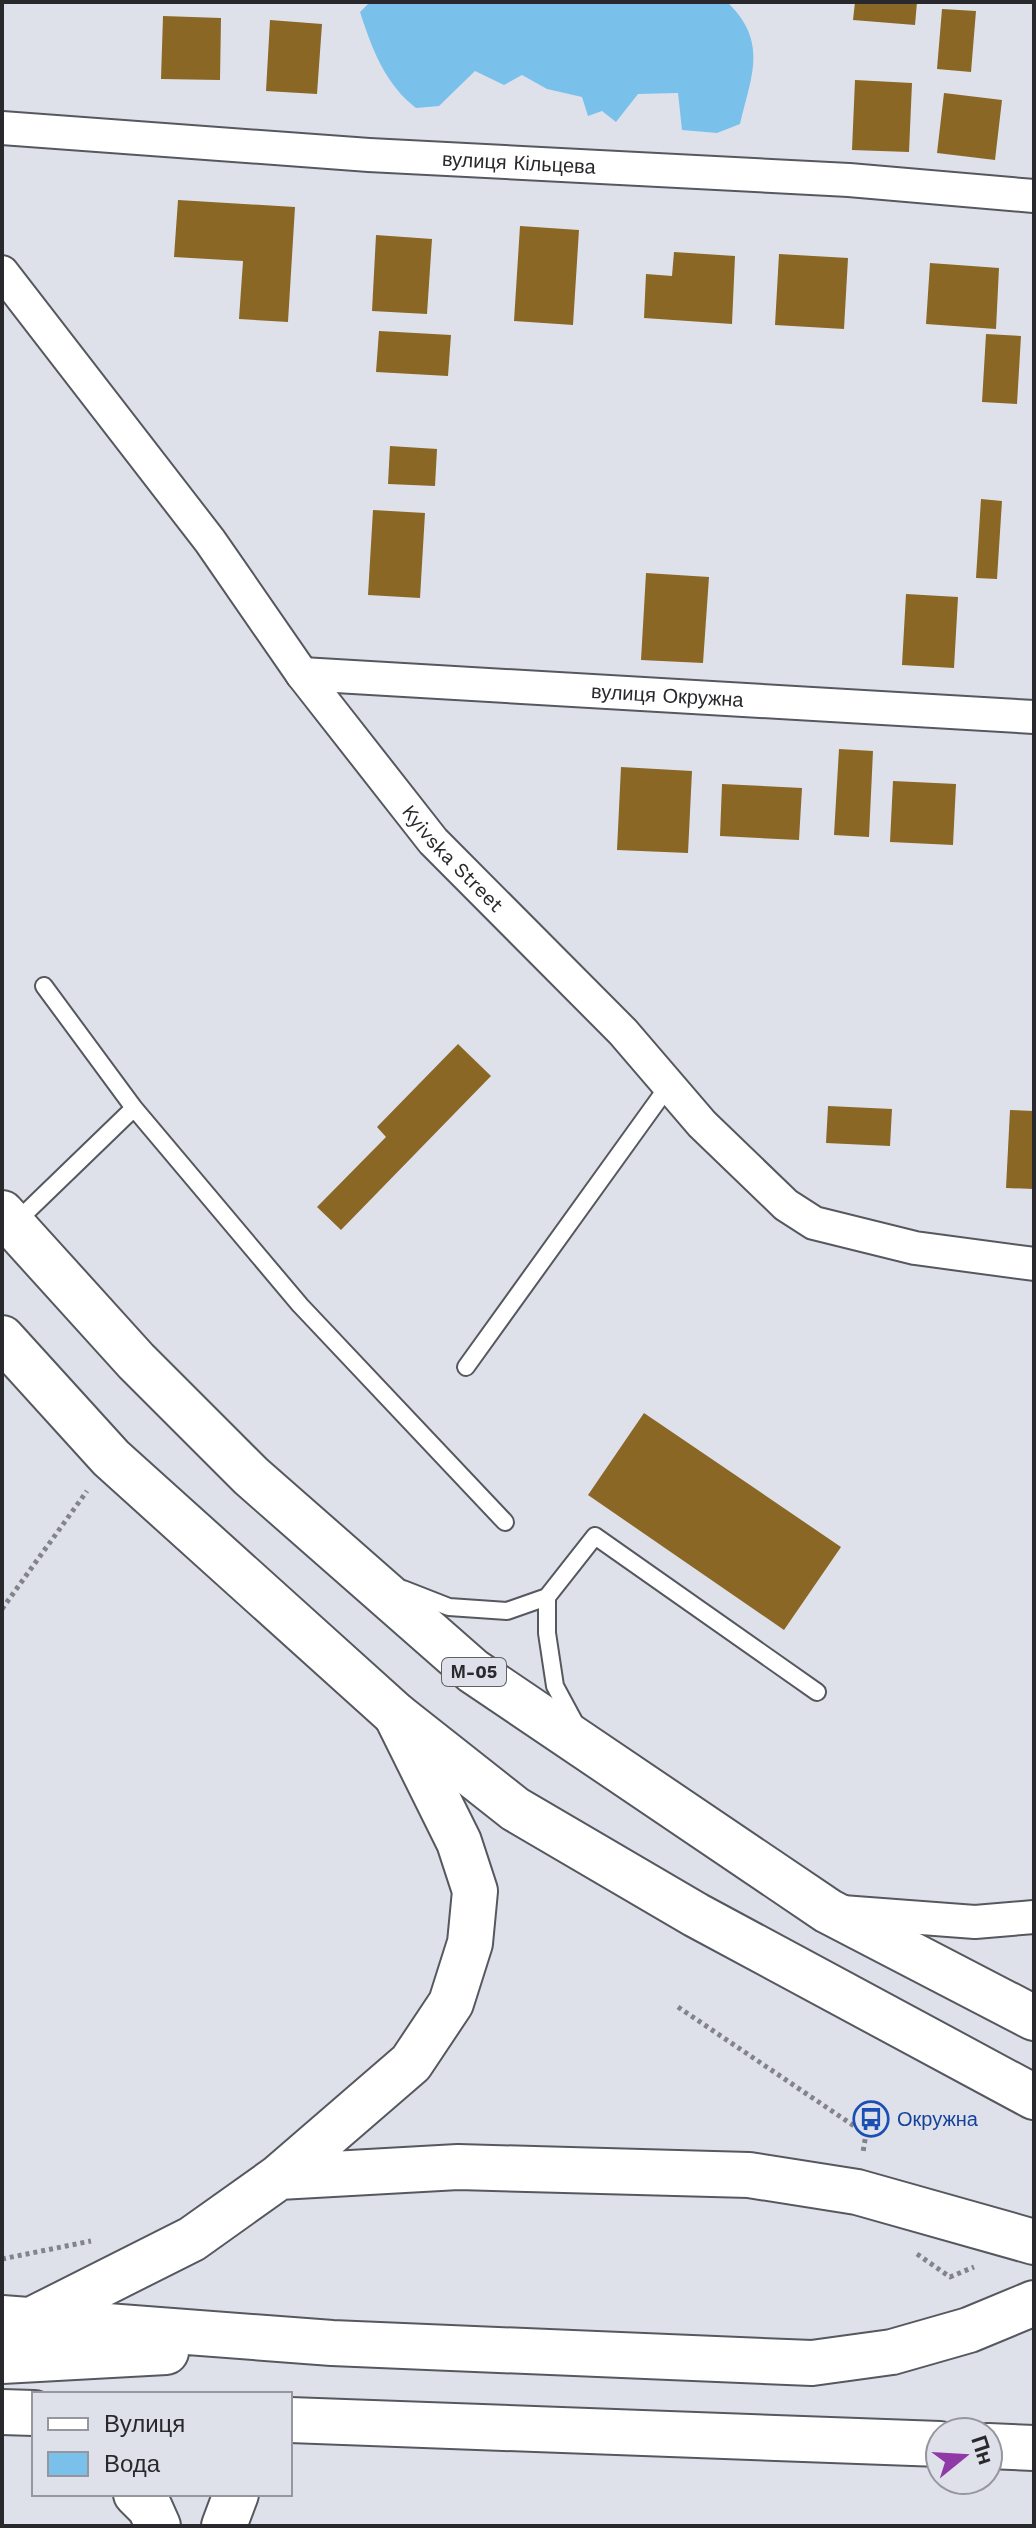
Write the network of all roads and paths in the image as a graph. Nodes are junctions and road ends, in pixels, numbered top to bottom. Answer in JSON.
{"nodes":[{"id":1,"x":2,"y":128,"type":"edge"},
{"id":2,"x":1034,"y":196,"type":"edge"},
{"id":3,"x":2,"y":272,"type":"edge"},
{"id":4,"x":302,"y":674,"type":"junction"},
{"id":5,"x":1034,"y":717,"type":"edge"},
{"id":6,"x":44,"y":986,"type":"dead end"},
{"id":7,"x":669,"y":1085,"type":"junction"},
{"id":8,"x":134,"y":1108,"type":"junction"},
{"id":9,"x":7,"y":1219,"type":"edge"},
{"id":10,"x":1034,"y":1264,"type":"edge"},
{"id":11,"x":2,"y":1338,"type":"edge"},
{"id":12,"x":466,"y":1367,"type":"dead end"},
{"id":13,"x":111,"y":1458,"type":"junction"},
{"id":14,"x":505,"y":1522,"type":"dead end"},
{"id":15,"x":361,"y":1573,"type":"junction"},
{"id":16,"x":547,"y":1597,"type":"junction"},
{"id":17,"x":2,"y":1609,"type":"edge"},
{"id":18,"x":817,"y":1692,"type":"dead end"},
{"id":19,"x":396,"y":1715,"type":"junction"},
{"id":20,"x":592,"y":1754,"type":"junction"},
{"id":21,"x":828,"y":1911,"type":"junction"},
{"id":22,"x":1034,"y":1917,"type":"edge"},
{"id":23,"x":678,"y":2007,"type":"dead end"},
{"id":24,"x":1034,"y":2018,"type":"edge"},
{"id":25,"x":1034,"y":2097,"type":"edge"},
{"id":26,"x":279,"y":2177,"type":"junction"},
{"id":27,"x":857,"y":2192,"type":"junction"},
{"id":28,"x":98,"y":2240,"type":"dead end"},
{"id":29,"x":1034,"y":2242,"type":"edge"},
{"id":30,"x":2,"y":2259,"type":"edge"},
{"id":31,"x":1034,"y":2303,"type":"edge"},
{"id":32,"x":18,"y":2318,"type":"edge"},
{"id":33,"x":332,"y":2343,"type":"junction"},
{"id":34,"x":2,"y":2361,"type":"edge"},
{"id":35,"x":292,"y":2420,"type":"edge"},
{"id":36,"x":338,"y":2421,"type":"junction"},
{"id":37,"x":924,"y":2443,"type":"edge"},
{"id":38,"x":1004,"y":2447,"type":"edge"},
{"id":39,"x":1034,"y":2448,"type":"edge"},
{"id":40,"x":292,"y":2450,"type":"edge"},
{"id":41,"x":138,"y":2496,"type":"edge"},
{"id":42,"x":235,"y":2496,"type":"edge"},
{"id":43,"x":158,"y":2526,"type":"edge"},
{"id":44,"x":224,"y":2526,"type":"edge"}],
"edges":[{"from":1,"to":2,"type":"street","name":"вулиця Кільцева"},
{"from":3,"to":4,"type":"street","name":"Kyivska Street"},
{"from":4,"to":5,"type":"street","name":"вулиця Окружна"},
{"from":4,"to":7,"type":"street","name":"Kyivska Street"},
{"from":6,"to":8,"type":"lane"},
{"from":7,"to":10,"type":"street","name":"Kyivska Street"},
{"from":7,"to":12,"type":"lane"},
{"from":8,"to":9,"type":"lane"},
{"from":8,"to":14,"type":"lane"},
{"from":9,"to":15,"type":"main road","number":"М-05"},
{"from":11,"to":13,"type":"main road"},
{"from":13,"to":17,"type":"path"},
{"from":13,"to":19,"type":"main road"},
{"from":15,"to":16,"type":"lane"},
{"from":15,"to":20,"type":"main road","number":"М-05"},
{"from":16,"to":18,"type":"lane"},
{"from":16,"to":20,"type":"lane"},
{"from":19,"to":25,"type":"main road"},
{"from":19,"to":26,"type":"main road"},
{"from":20,"to":21,"type":"main road","number":"М-05"},
{"from":21,"to":22,"type":"street"},
{"from":21,"to":24,"type":"main road","number":"М-05"},
{"from":23,"to":27,"type":"path"},
{"from":26,"to":27,"type":"main road"},
{"from":26,"to":32,"type":"main road"},
{"from":27,"to":29,"type":"main road"},
{"from":28,"to":30,"type":"path"},
{"from":31,"to":33,"type":"main road"},
{"from":32,"to":33,"type":"main road"},
{"from":33,"to":34,"type":"main road"},
{"from":35,"to":36,"type":"main road"},
{"from":36,"to":37,"type":"main road"},
{"from":36,"to":40,"type":"main road"},
{"from":38,"to":39,"type":"main road"},
{"from":41,"to":43,"type":"main road"},
{"from":42,"to":44,"type":"main road"}]}
